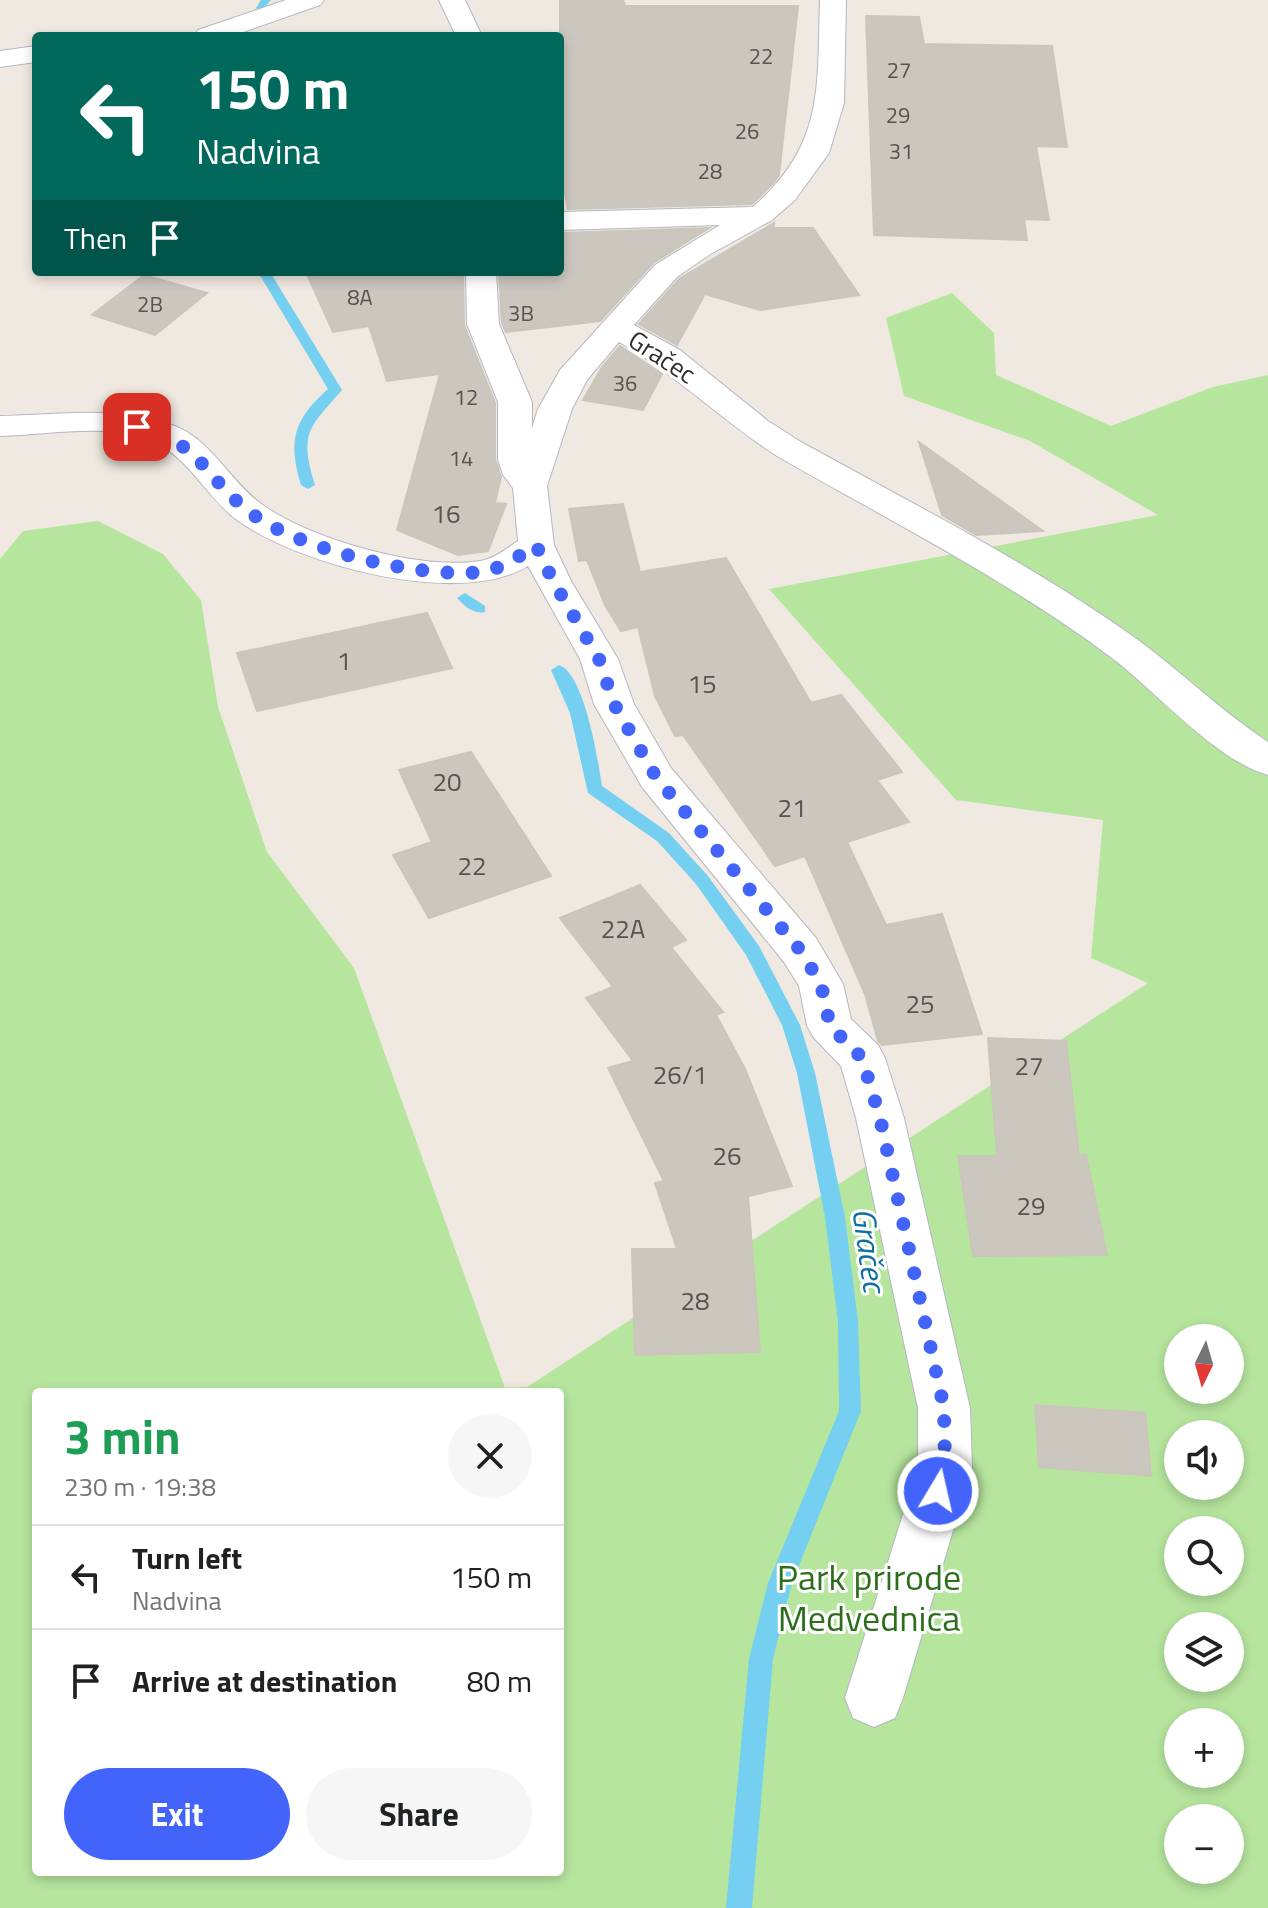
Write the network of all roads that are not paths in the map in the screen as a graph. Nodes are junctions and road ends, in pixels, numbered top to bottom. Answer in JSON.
{"nodes":[{"id":1,"x":311,"y":0,"type":"edge"},
{"id":2,"x":452,"y":0,"type":"edge"},
{"id":3,"x":833,"y":0,"type":"edge"},
{"id":4,"x":219,"y":32,"type":"edge"},
{"id":5,"x":467,"y":32,"type":"edge"},
{"id":6,"x":32,"y":55,"type":"edge"},
{"id":7,"x":0,"y":59,"type":"edge"},
{"id":8,"x":762,"y":214,"type":"junction"},
{"id":9,"x":564,"y":221,"type":"edge"},
{"id":10,"x":481,"y":276,"type":"edge"},
{"id":11,"x":615,"y":327,"type":"junction"},
{"id":12,"x":0,"y":426,"type":"edge"},
{"id":13,"x":530,"y":486,"type":"junction"},
{"id":14,"x":536,"y":545,"type":"junction"},
{"id":15,"x":1268,"y":761,"type":"edge"},
{"id":16,"x":874,"y":1698,"type":"dead end"}],
"edges":[{"from":1,"to":4,"type":"street"},
{"from":2,"to":5,"type":"street"},
{"from":3,"to":8,"type":"street","name":"Gračec"},
{"from":6,"to":7,"type":"street"},
{"from":8,"to":9,"type":"street"},
{"from":8,"to":11,"type":"street","name":"Gračec"},
{"from":10,"to":13,"type":"street"},
{"from":11,"to":13,"type":"street"},
{"from":11,"to":15,"type":"street","name":"Gračec"},
{"from":12,"to":14,"type":"street"},
{"from":13,"to":14,"type":"street"},
{"from":14,"to":16,"type":"street"}]}
